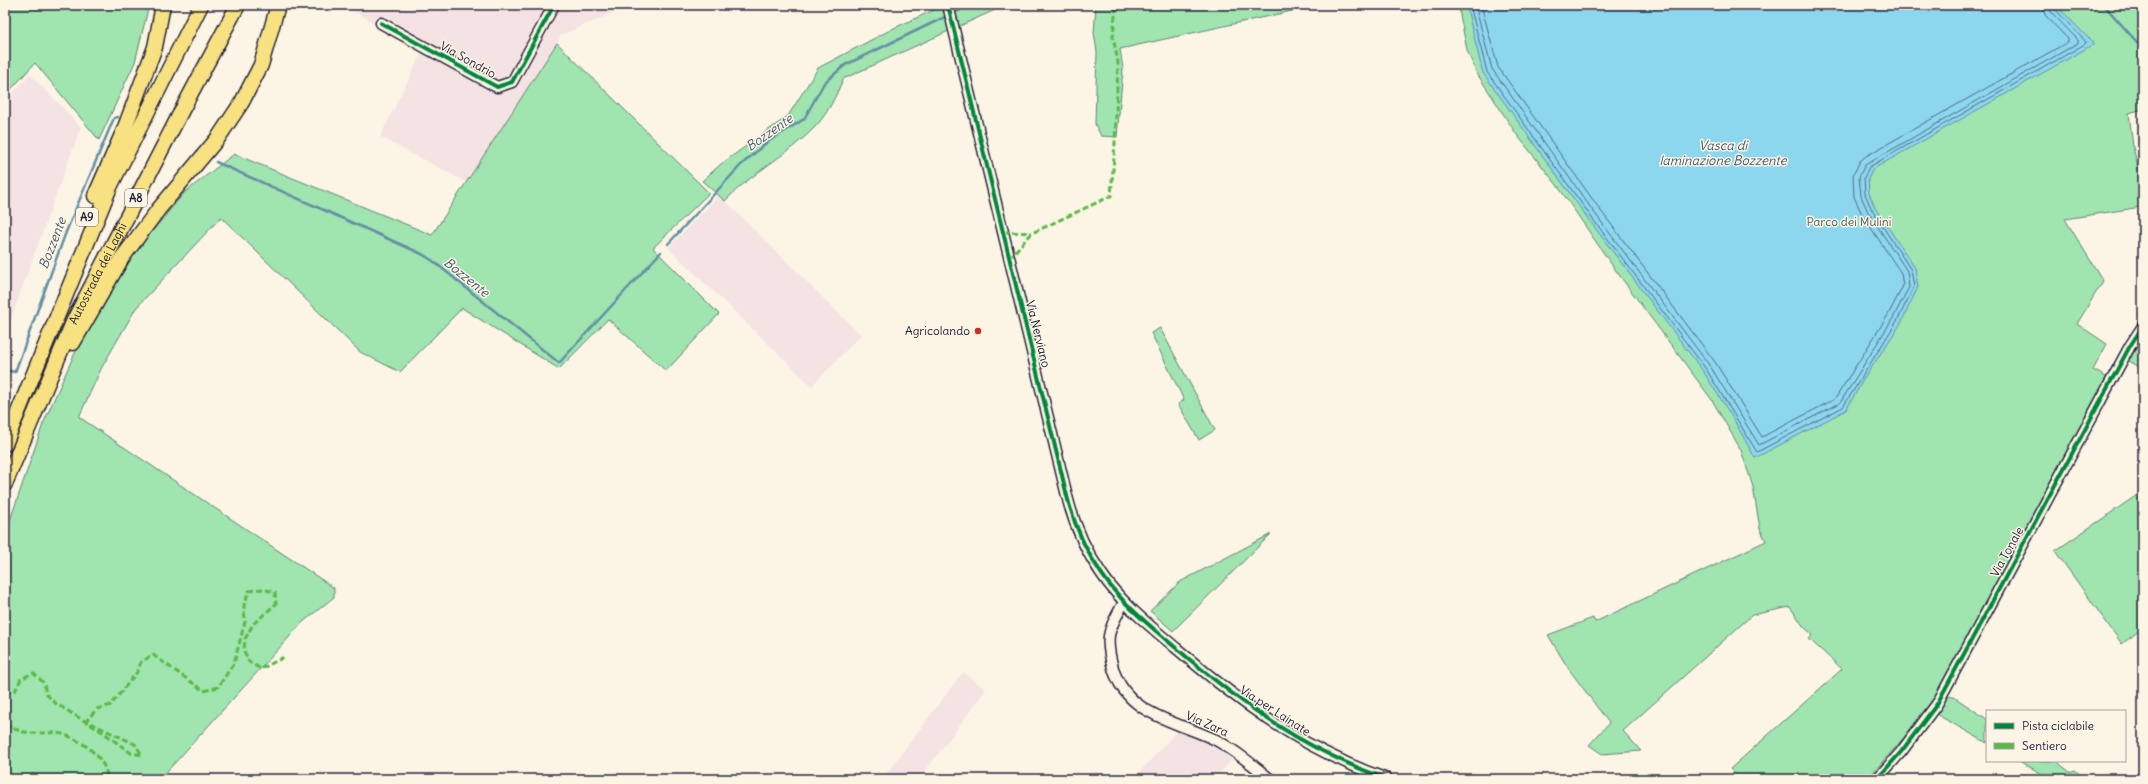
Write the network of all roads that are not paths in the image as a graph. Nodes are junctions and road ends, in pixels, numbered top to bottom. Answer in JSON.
{"nodes":[{"id":1,"x":163,"y":5,"type":"edge"},
{"id":2,"x":201,"y":5,"type":"edge"},
{"id":3,"x":238,"y":5,"type":"edge"},
{"id":4,"x":554,"y":5,"type":"edge"},
{"id":5,"x":948,"y":6,"type":"edge"},
{"id":6,"x":278,"y":7,"type":"edge"},
{"id":7,"x":381,"y":23,"type":"dead end"},
{"id":8,"x":2143,"y":326,"type":"edge"},
{"id":9,"x":42,"y":395,"type":"junction"},
{"id":10,"x":5,"y":427,"type":"edge"},
{"id":11,"x":5,"y":444,"type":"edge"},
{"id":12,"x":5,"y":484,"type":"edge"},
{"id":13,"x":1124,"y":602,"type":"junction"},
{"id":14,"x":1166,"y":639,"type":"joint"},
{"id":15,"x":1901,"y":752,"type":"junction"},
{"id":16,"x":1270,"y":779,"type":"edge"},
{"id":17,"x":1387,"y":779,"type":"edge"},
{"id":18,"x":1877,"y":779,"type":"edge"},
{"id":19,"x":1885,"y":779,"type":"edge"}],
"edges":[{"from":1,"to":10,"type":"highway","number":"A9"},
{"from":2,"to":11,"type":"highway","name":"Autostrada dei Laghi","number":"A8"},
{"from":3,"to":9,"type":"highway","name":"Autostrada dei Laghi","number":"A8"},
{"from":4,"to":7,"type":"street","name":"Via Sondrio"},
{"from":5,"to":13,"type":"street","name":"Via Nerviano"},
{"from":6,"to":9,"type":"highway"},
{"from":8,"to":15,"type":"street","name":"Via Tonale"},
{"from":9,"to":12,"type":"highway","name":"Autostrada dei Laghi","number":"A8"},
{"from":13,"to":14,"type":"street","name":"Via Nerviano"},
{"from":13,"to":16,"type":"street","name":"Via Zara"},
{"from":14,"to":17,"type":"street","name":"Via per Lainate"},
{"from":15,"to":18,"type":"street","name":"Via Tonale"},
{"from":15,"to":19,"type":"street"}]}
